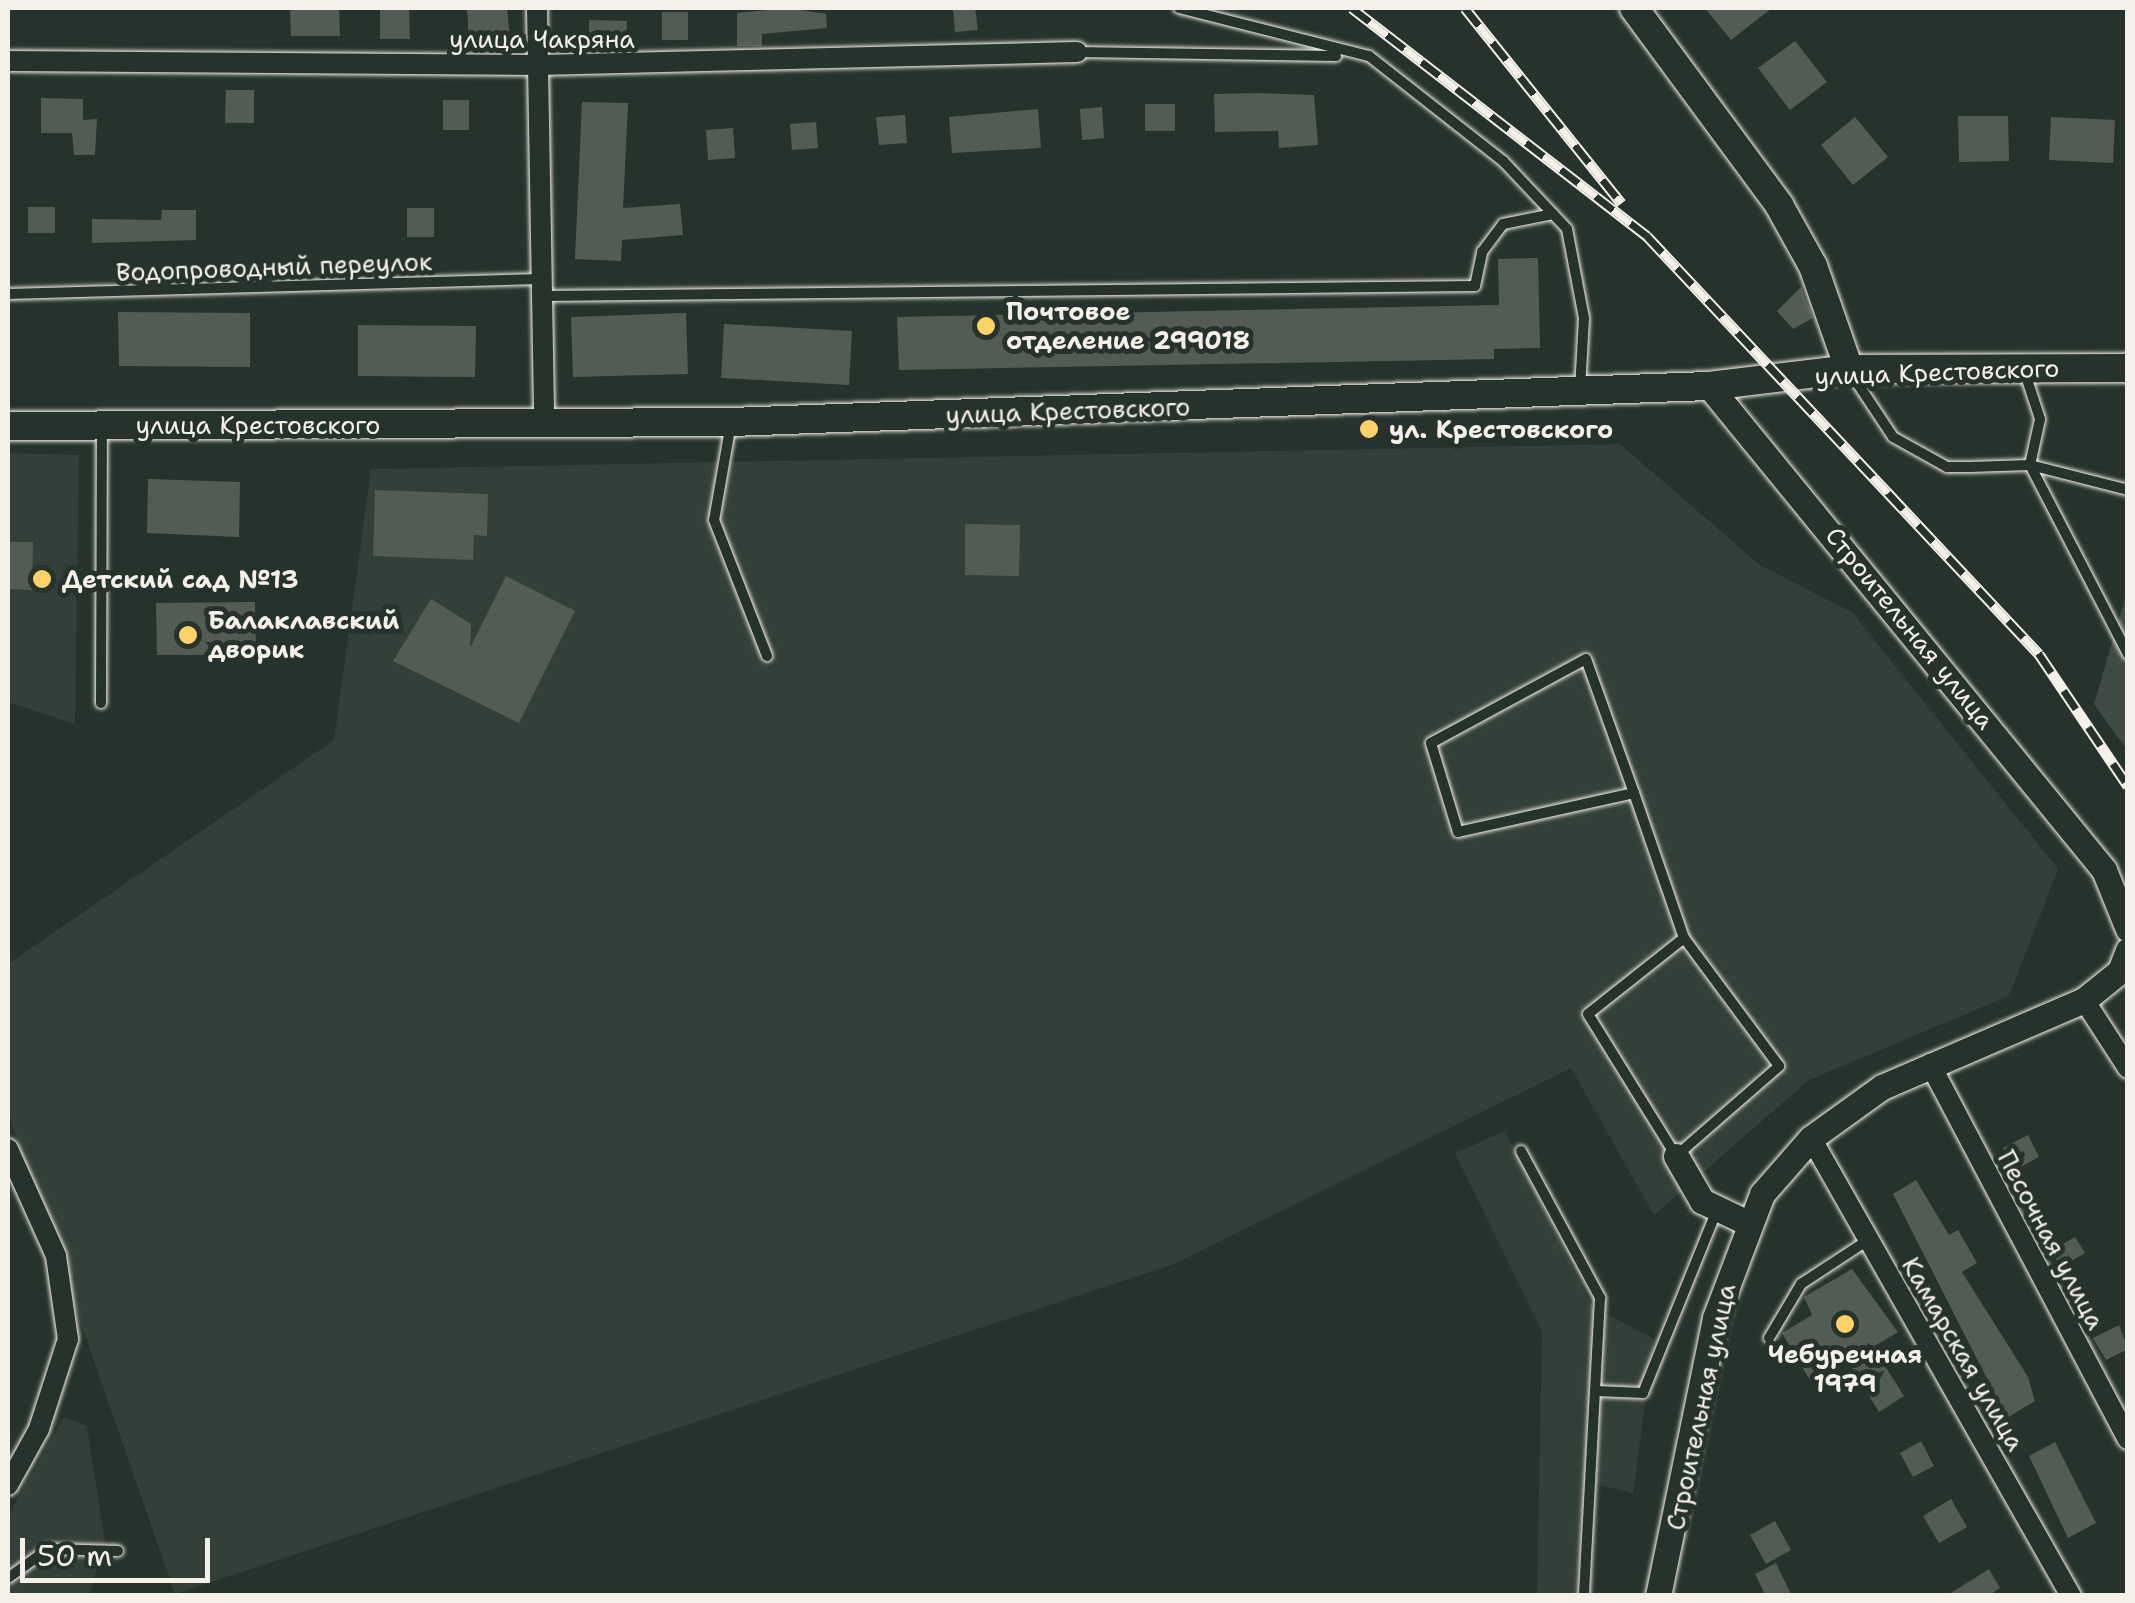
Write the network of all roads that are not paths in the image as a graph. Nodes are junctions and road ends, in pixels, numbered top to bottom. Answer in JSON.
{"nodes":[{"id":1,"x":538,"y":8,"type":"edge"},
{"id":2,"x":1179,"y":8,"type":"edge"},
{"id":3,"x":1634,"y":8,"type":"edge"},
{"id":4,"x":1077,"y":52,"type":"joint"},
{"id":5,"x":1369,"y":56,"type":"junction"},
{"id":6,"x":8,"y":61,"type":"edge"},
{"id":7,"x":538,"y":66,"type":"junction"},
{"id":8,"x":1554,"y":214,"type":"junction"},
{"id":9,"x":542,"y":288,"type":"junction"},
{"id":10,"x":8,"y":294,"type":"edge"},
{"id":11,"x":2022,"y":367,"type":"junction"},
{"id":12,"x":2128,"y":368,"type":"edge"},
{"id":13,"x":1849,"y":370,"type":"junction"},
{"id":14,"x":1709,"y":386,"type":"junction"},
{"id":15,"x":1580,"y":391,"type":"junction"},
{"id":16,"x":731,"y":422,"type":"junction"},
{"id":17,"x":544,"y":425,"type":"junction"},
{"id":18,"x":8,"y":426,"type":"edge"},
{"id":19,"x":102,"y":426,"type":"junction"},
{"id":20,"x":2030,"y":465,"type":"junction"},
{"id":21,"x":2128,"y":490,"type":"edge"},
{"id":22,"x":2128,"y":654,"type":"edge"},
{"id":23,"x":766,"y":656,"type":"dead end"},
{"id":24,"x":101,"y":703,"type":"dead end"},
{"id":25,"x":1634,"y":793,"type":"junction"},
{"id":26,"x":2128,"y":929,"type":"edge"},
{"id":27,"x":1684,"y":938,"type":"junction"},
{"id":28,"x":2128,"y":950,"type":"edge"},
{"id":29,"x":2084,"y":1000,"type":"junction"},
{"id":30,"x":1930,"y":1064,"type":"junction"},
{"id":31,"x":2128,"y":1068,"type":"edge"},
{"id":32,"x":1811,"y":1138,"type":"junction"},
{"id":33,"x":8,"y":1149,"type":"edge"},
{"id":34,"x":1521,"y":1152,"type":"dead end"},
{"id":35,"x":1676,"y":1156,"type":"junction"},
{"id":36,"x":1718,"y":1209,"type":"junction"},
{"id":37,"x":1748,"y":1223,"type":"junction"},
{"id":38,"x":1869,"y":1239,"type":"junction"},
{"id":39,"x":1769,"y":1338,"type":"dead end"},
{"id":40,"x":1596,"y":1391,"type":"junction"},
{"id":41,"x":2128,"y":1439,"type":"edge"},
{"id":42,"x":8,"y":1485,"type":"edge"},
{"id":43,"x":118,"y":1551,"type":"dead end"},
{"id":44,"x":8,"y":1578,"type":"edge"},
{"id":45,"x":1584,"y":1596,"type":"edge"},
{"id":46,"x":1658,"y":1596,"type":"edge"},
{"id":47,"x":2072,"y":1596,"type":"edge"}],
"edges":[{"from":1,"to":7,"type":"street"},
{"from":2,"to":5,"type":"lane"},
{"from":3,"to":13,"type":"main road"},
{"from":4,"to":5,"type":"lane"},
{"from":4,"to":7,"type":"street","name":"улица Чакряна"},
{"from":5,"to":8,"type":"lane"},
{"from":6,"to":7,"type":"street","name":"улица Чакряна"},
{"from":7,"to":9,"type":"street"},
{"from":8,"to":9,"type":"lane","name":"Водопроводный переулок"},
{"from":8,"to":15,"type":"lane"},
{"from":9,"to":10,"type":"lane","name":"Водопроводный переулок"},
{"from":9,"to":17,"type":"street"},
{"from":11,"to":12,"type":"main road","name":"улица Крестовского"},
{"from":11,"to":13,"type":"main road","name":"улица Крестовского"},
{"from":11,"to":20,"type":"lane"},
{"from":13,"to":14,"type":"main road","name":"улица Крестовского"},
{"from":13,"to":20,"type":"lane"},
{"from":14,"to":15,"type":"main road","name":"улица Крестовского"},
{"from":14,"to":26,"type":"street","name":"Строительная улица"},
{"from":15,"to":16,"type":"main road","name":"улица Крестовского"},
{"from":16,"to":17,"type":"main road","name":"улица Крестовского"},
{"from":16,"to":23,"type":"lane"},
{"from":17,"to":19,"type":"main road","name":"улица Крестовского"},
{"from":18,"to":19,"type":"main road","name":"улица Крестовского"},
{"from":19,"to":24,"type":"lane"},
{"from":20,"to":21,"type":"lane"},
{"from":20,"to":22,"type":"lane"},
{"from":25,"to":25,"type":"lane"},
{"from":25,"to":27,"type":"lane"},
{"from":27,"to":35,"type":"lane"},
{"from":27,"to":35,"type":"lane"},
{"from":28,"to":29,"type":"street","name":"Строительная улица"},
{"from":29,"to":30,"type":"street","name":"Строительная улица"},
{"from":29,"to":31,"type":"street"},
{"from":30,"to":32,"type":"street","name":"Строительная улица"},
{"from":30,"to":41,"type":"street","name":"Песочная улица"},
{"from":32,"to":37,"type":"street","name":"Строительная улица"},
{"from":32,"to":38,"type":"street","name":"Камарская улица"},
{"from":33,"to":42,"type":"street"},
{"from":34,"to":40,"type":"lane"},
{"from":35,"to":36,"type":"street"},
{"from":36,"to":37,"type":"street"},
{"from":36,"to":40,"type":"lane"},
{"from":37,"to":46,"type":"street","name":"Строительная улица"},
{"from":38,"to":39,"type":"lane"},
{"from":38,"to":47,"type":"street","name":"Камарская улица"},
{"from":40,"to":45,"type":"lane"},
{"from":43,"to":44,"type":"lane"}]}
